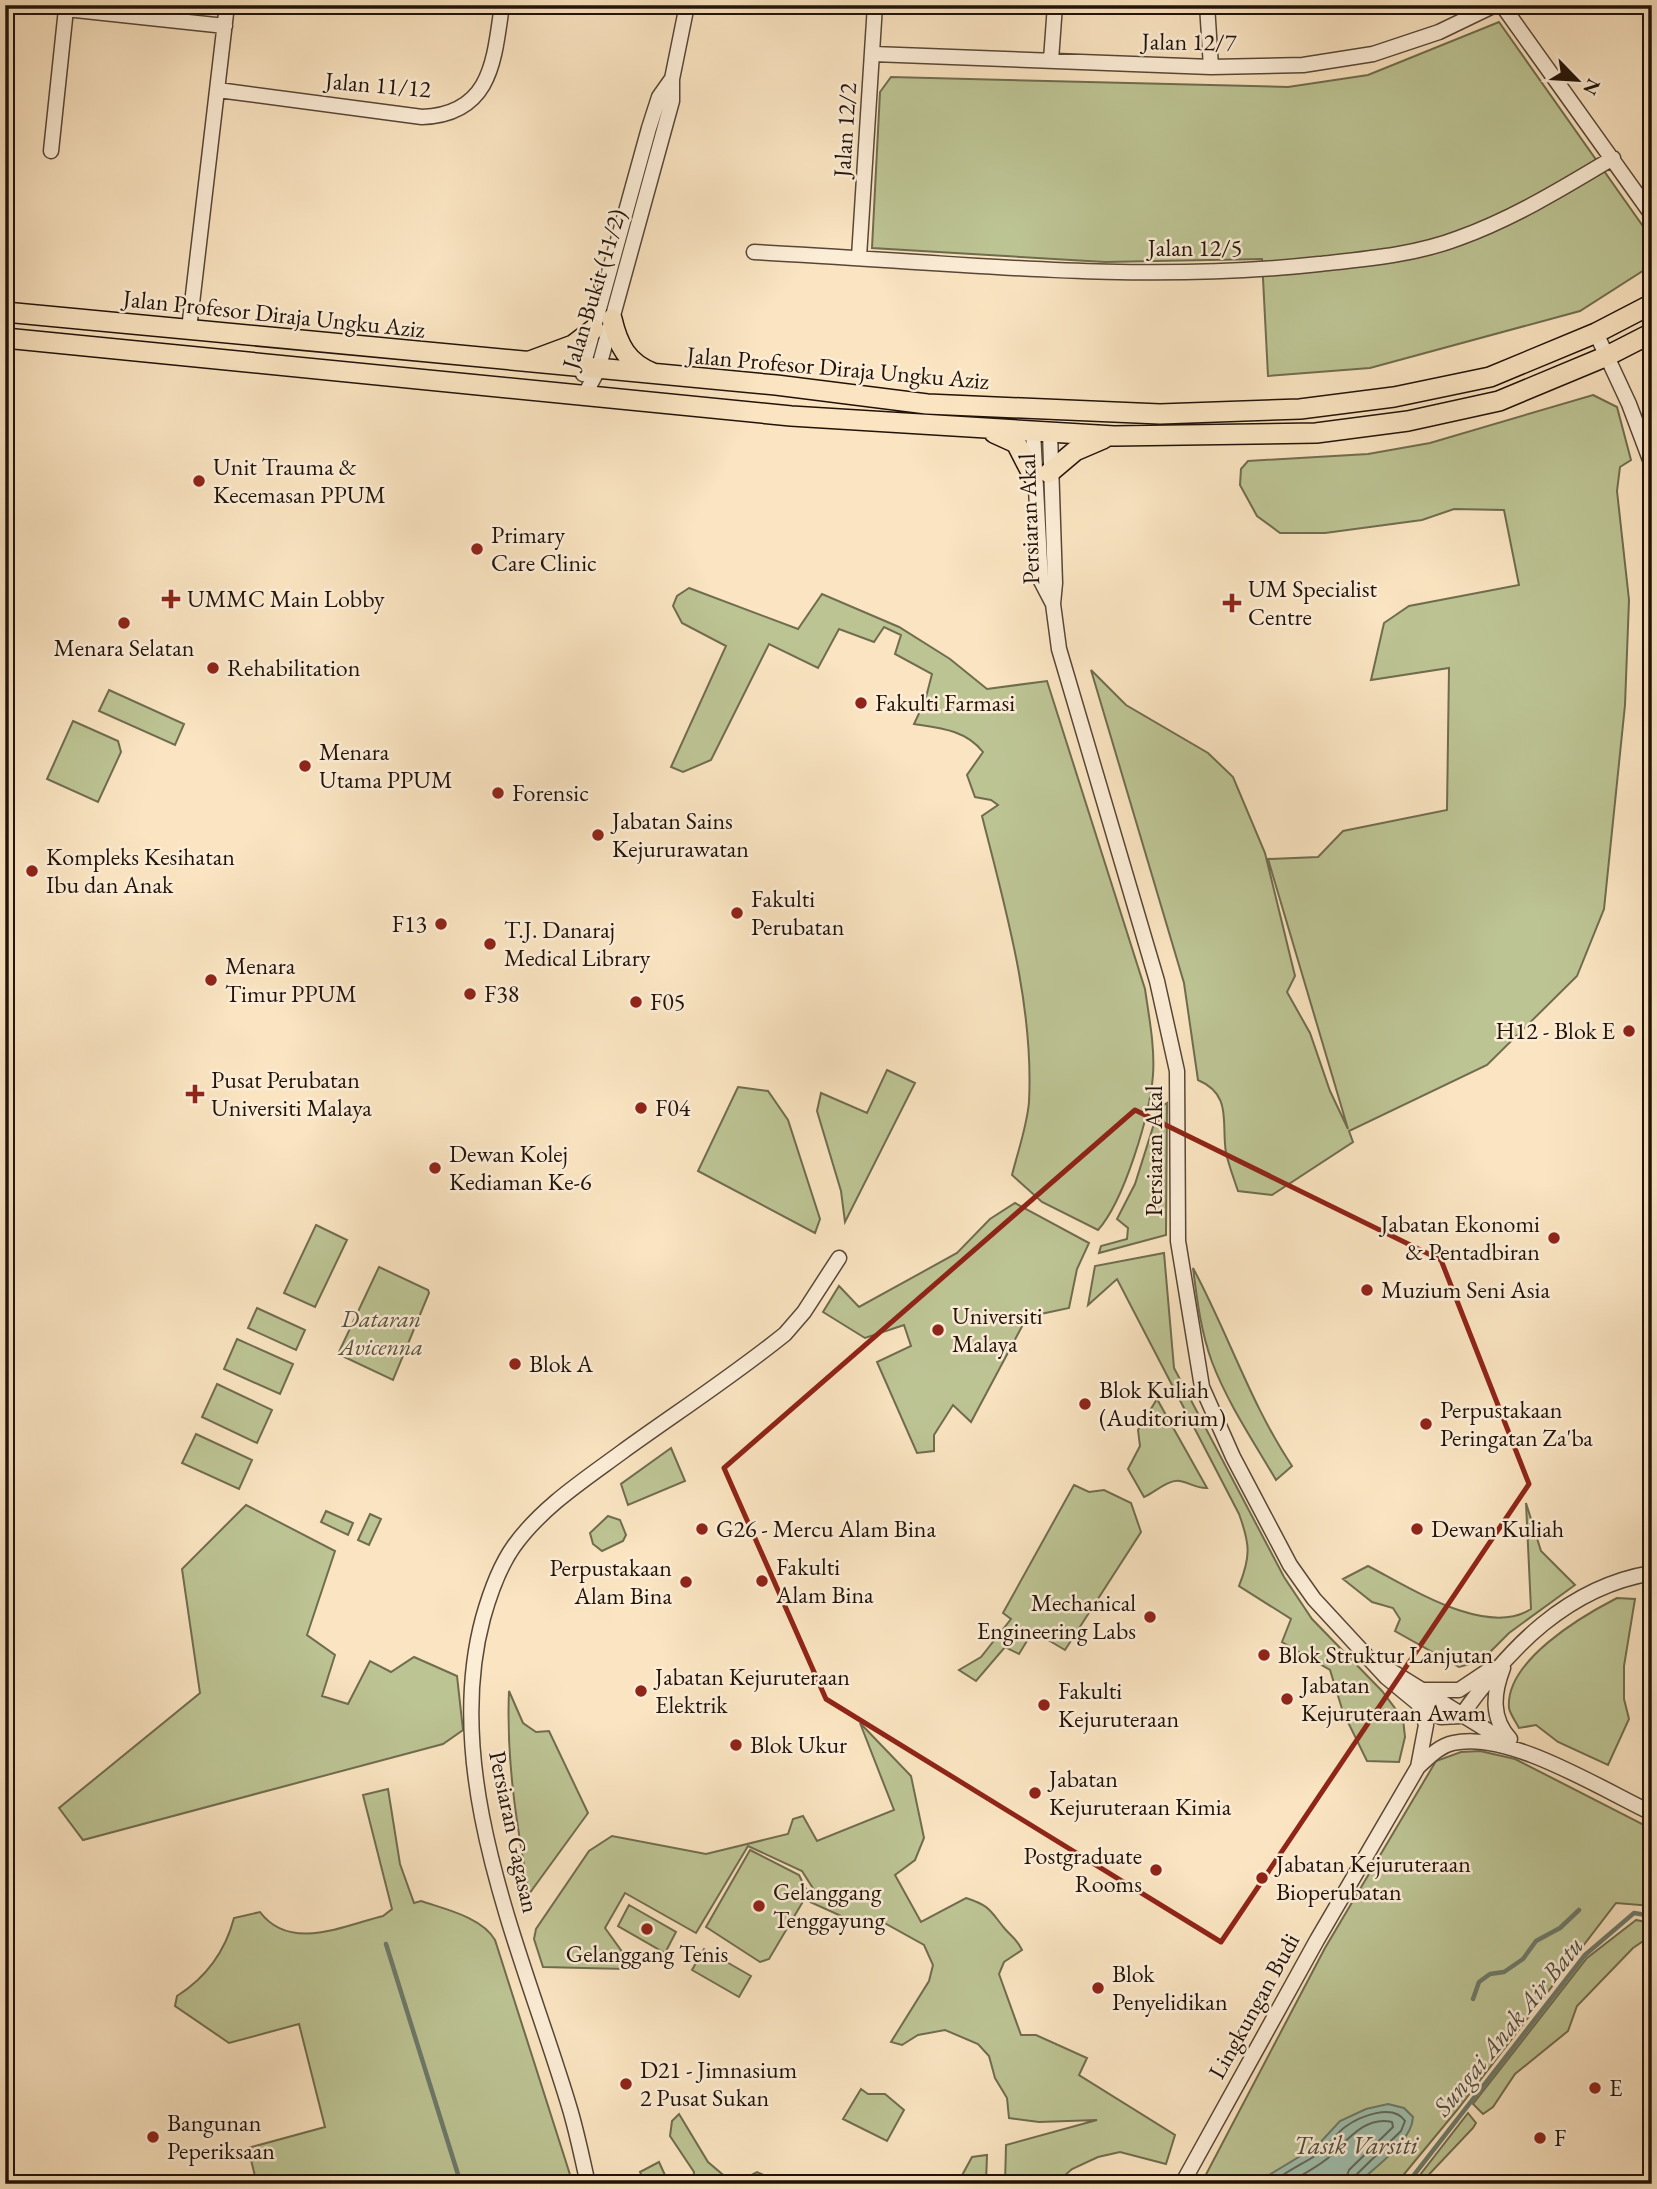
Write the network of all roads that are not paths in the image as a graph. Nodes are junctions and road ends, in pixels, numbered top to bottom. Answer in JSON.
{"nodes":[{"id":1,"x":228,"y":5,"type":"edge"},
{"id":2,"x":502,"y":5,"type":"edge"},
{"id":3,"x":687,"y":5,"type":"edge"},
{"id":4,"x":875,"y":5,"type":"edge"},
{"id":5,"x":1055,"y":5,"type":"edge"},
{"id":6,"x":1207,"y":5,"type":"edge"},
{"id":7,"x":1494,"y":5,"type":"edge"},
{"id":8,"x":1502,"y":5,"type":"edge"},
{"id":9,"x":60,"y":7,"type":"edge"},
{"id":10,"x":225,"y":26,"type":"junction"},
{"id":11,"x":873,"y":54,"type":"junction"},
{"id":12,"x":1051,"y":60,"type":"junction"},
{"id":13,"x":1211,"y":67,"type":"junction"},
{"id":14,"x":672,"y":79,"type":"junction"},
{"id":15,"x":218,"y":90,"type":"junction"},
{"id":16,"x":51,"y":151,"type":"dead end"},
{"id":17,"x":1613,"y":158,"type":"junction"},
{"id":18,"x":1652,"y":215,"type":"edge"},
{"id":19,"x":754,"y":252,"type":"dead end"},
{"id":20,"x":859,"y":257,"type":"junction"},
{"id":21,"x":1652,"y":304,"type":"edge"},
{"id":22,"x":5,"y":312,"type":"edge"},
{"id":23,"x":612,"y":319,"type":"junction"},
{"id":24,"x":189,"y":329,"type":"junction"},
{"id":25,"x":594,"y":329,"type":"junction"},
{"id":26,"x":1596,"y":332,"type":"junction"},
{"id":27,"x":1652,"y":333,"type":"edge"},
{"id":28,"x":5,"y":338,"type":"edge"},
{"id":29,"x":1607,"y":356,"type":"junction"},
{"id":30,"x":523,"y":364,"type":"junction"},
{"id":31,"x":590,"y":369,"type":"junction"},
{"id":32,"x":662,"y":377,"type":"junction"},
{"id":33,"x":585,"y":394,"type":"junction"},
{"id":34,"x":968,"y":405,"type":"junction"},
{"id":35,"x":1160,"y":414,"type":"junction"},
{"id":36,"x":982,"y":429,"type":"junction"},
{"id":37,"x":1041,"y":430,"type":"junction"},
{"id":38,"x":1114,"y":436,"type":"junction"},
{"id":39,"x":1652,"y":465,"type":"edge"},
{"id":40,"x":1041,"y":475,"type":"junction"},
{"id":41,"x":839,"y":1258,"type":"dead end"},
{"id":42,"x":1652,"y":1573,"type":"edge"},
{"id":43,"x":1509,"y":1654,"type":"junction"},
{"id":44,"x":1374,"y":1660,"type":"junction"},
{"id":45,"x":1420,"y":1689,"type":"junction"},
{"id":46,"x":1420,"y":1705,"type":"junction"},
{"id":47,"x":1461,"y":1716,"type":"junction"},
{"id":48,"x":1520,"y":1749,"type":"junction"},
{"id":49,"x":1418,"y":1766,"type":"junction"},
{"id":50,"x":1652,"y":1813,"type":"edge"},
{"id":51,"x":588,"y":2184,"type":"edge"},
{"id":52,"x":1182,"y":2184,"type":"edge"}],
"edges":[{"from":1,"to":10,"type":"street"},
{"from":2,"to":15,"type":"street","name":"Jalan 11/12"},
{"from":3,"to":14,"type":"street","name":"Jalan Bukit (11/2)"},
{"from":4,"to":11,"type":"street","name":"Jalan 12/2"},
{"from":5,"to":12,"type":"street"},
{"from":6,"to":13,"type":"street"},
{"from":7,"to":13,"type":"street","name":"Jalan 12/7"},
{"from":8,"to":17,"type":"street"},
{"from":9,"to":10,"type":"street"},
{"from":9,"to":16,"type":"street"},
{"from":10,"to":15,"type":"street"},
{"from":11,"to":12,"type":"street","name":"Jalan 12/7"},
{"from":11,"to":20,"type":"street","name":"Jalan 12/2"},
{"from":12,"to":13,"type":"street","name":"Jalan 12/7"},
{"from":14,"to":23,"type":"street","name":"Jalan Bukit (11/2)"},
{"from":14,"to":25,"type":"street","name":"Jalan Bukit (11/2)"},
{"from":15,"to":24,"type":"street"},
{"from":17,"to":18,"type":"street"},
{"from":17,"to":20,"type":"street","name":"Jalan 12/5"},
{"from":19,"to":20,"type":"street","name":"Jalan 12/5"},
{"from":21,"to":26,"type":"main road","name":"Jalan Profesor Diraja Ungku Aziz"},
{"from":22,"to":24,"type":"main road","name":"Jalan Profesor Diraja Ungku Aziz"},
{"from":23,"to":31,"type":"street","name":"Jalan Bukit (11/2)"},
{"from":23,"to":32,"type":"main road"},
{"from":24,"to":30,"type":"main road","name":"Jalan Profesor Diraja Ungku Aziz"},
{"from":25,"to":30,"type":"main road"},
{"from":25,"to":31,"type":"street","name":"Jalan Bukit (11/2)"},
{"from":26,"to":29,"type":"street"},
{"from":26,"to":35,"type":"main road","name":"Jalan Profesor Diraja Ungku Aziz"},
{"from":27,"to":29,"type":"main road","name":"Jalan Profesor Diraja Ungku Aziz"},
{"from":28,"to":33,"type":"main road","name":"Jalan Profesor Diraja Ungku Aziz"},
{"from":29,"to":38,"type":"main road","name":"Jalan Profesor Diraja Ungku Aziz"},
{"from":29,"to":39,"type":"street"},
{"from":30,"to":31,"type":"main road","name":"Jalan Profesor Diraja Ungku Aziz"},
{"from":31,"to":32,"type":"main road","name":"Jalan Profesor Diraja Ungku Aziz"},
{"from":31,"to":33,"type":"street","name":"Jalan Bukit (11/2)"},
{"from":32,"to":34,"type":"main road","name":"Jalan Profesor Diraja Ungku Aziz"},
{"from":33,"to":36,"type":"main road","name":"Jalan Profesor Diraja Ungku Aziz"},
{"from":34,"to":35,"type":"main road","name":"Jalan Profesor Diraja Ungku Aziz"},
{"from":34,"to":37,"type":"main road"},
{"from":35,"to":37,"type":"main road"},
{"from":36,"to":37,"type":"main road","name":"Jalan Profesor Diraja Ungku Aziz"},
{"from":36,"to":40,"type":"main road"},
{"from":37,"to":38,"type":"main road","name":"Jalan Profesor Diraja Ungku Aziz"},
{"from":37,"to":40,"type":"street","name":"Persiaran Akal"},
{"from":38,"to":40,"type":"main road"},
{"from":40,"to":44,"type":"street","name":"Persiaran Akal"},
{"from":41,"to":51,"type":"street","name":"Persiaran Gagasan"},
{"from":42,"to":43,"type":"street"},
{"from":43,"to":45,"type":"street"},
{"from":43,"to":47,"type":"street"},
{"from":43,"to":48,"type":"street"},
{"from":44,"to":45,"type":"street","name":"Persiaran Akal"},
{"from":44,"to":46,"type":"street","name":"Persiaran Akal"},
{"from":45,"to":47,"type":"street","name":"Persiaran Akal"},
{"from":46,"to":47,"type":"street"},
{"from":46,"to":49,"type":"street"},
{"from":47,"to":48,"type":"street","name":"Lingkungan Budi"},
{"from":48,"to":49,"type":"street","name":"Lingkungan Budi"},
{"from":48,"to":50,"type":"street","name":"Lingkungan Budi"},
{"from":49,"to":52,"type":"street","name":"Lingkungan Budi"}]}
